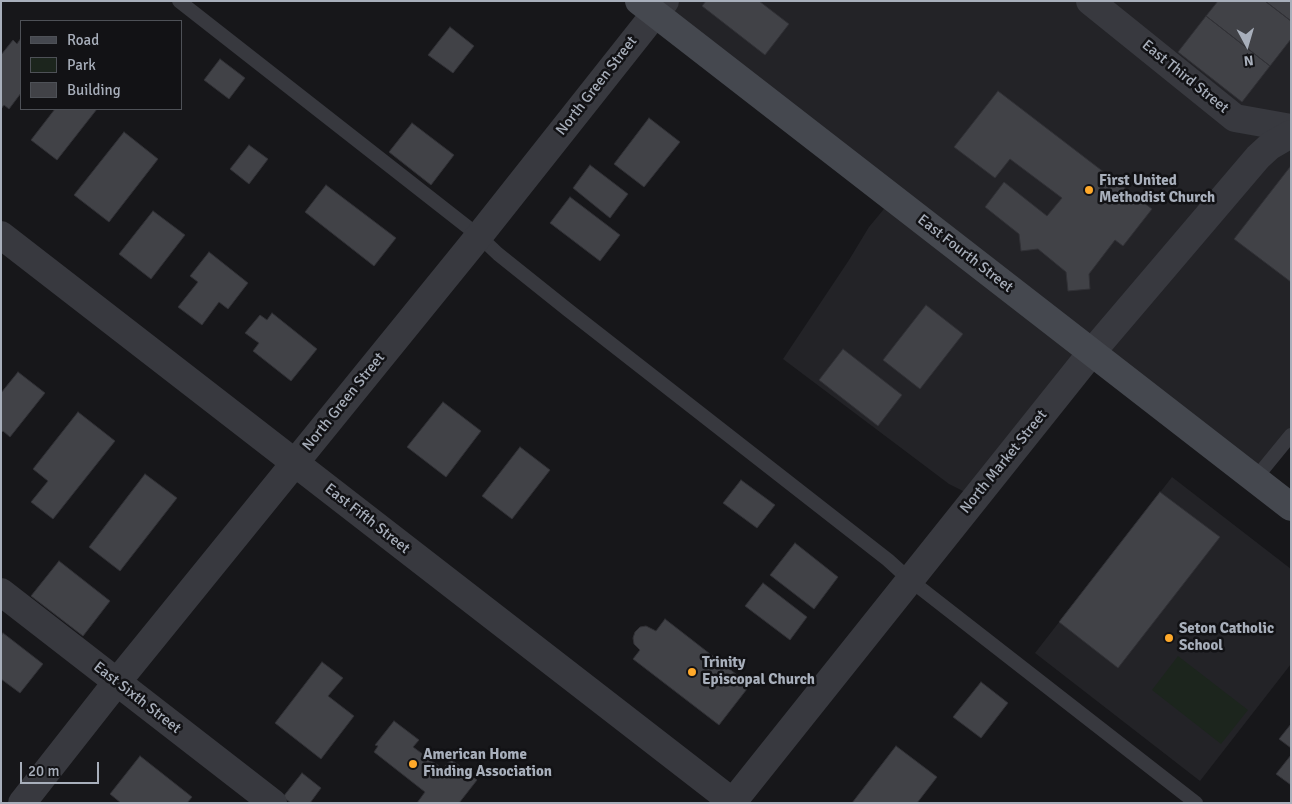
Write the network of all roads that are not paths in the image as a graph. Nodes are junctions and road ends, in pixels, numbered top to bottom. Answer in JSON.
{"nodes":[{"id":1,"x":178,"y":1,"type":"edge"},
{"id":2,"x":1090,"y":1,"type":"edge"},
{"id":3,"x":653,"y":5,"type":"edge"},
{"id":4,"x":1291,"y":128,"type":"edge"},
{"id":5,"x":1291,"y":134,"type":"edge"},
{"id":6,"x":1,"y":235,"type":"edge"},
{"id":7,"x":479,"y":236,"type":"junction"},
{"id":8,"x":1092,"y":352,"type":"junction"},
{"id":9,"x":1291,"y":435,"type":"edge"},
{"id":10,"x":295,"y":462,"type":"junction"},
{"id":11,"x":1256,"y":479,"type":"junction"},
{"id":12,"x":1291,"y":507,"type":"edge"},
{"id":13,"x":910,"y":580,"type":"junction"},
{"id":14,"x":1,"y":592,"type":"edge"},
{"id":15,"x":117,"y":682,"type":"junction"},
{"id":16,"x":733,"y":802,"type":"edge"},
{"id":17,"x":22,"y":803,"type":"edge"},
{"id":18,"x":273,"y":803,"type":"edge"},
{"id":19,"x":1196,"y":803,"type":"edge"}],
"edges":[{"from":1,"to":7,"type":"lane"},
{"from":2,"to":4,"type":"street","name":"East Third Street"},
{"from":3,"to":7,"type":"street","name":"North Green Street"},
{"from":3,"to":8,"type":"main road","name":"East Fourth Street"},
{"from":5,"to":8,"type":"street","name":"North Market Street"},
{"from":6,"to":10,"type":"street","name":"East Fifth Street"},
{"from":7,"to":10,"type":"street","name":"North Green Street"},
{"from":7,"to":13,"type":"lane"},
{"from":8,"to":11,"type":"main road","name":"East Fourth Street"},
{"from":8,"to":13,"type":"street","name":"North Market Street"},
{"from":9,"to":11,"type":"lane"},
{"from":10,"to":15,"type":"street","name":"North Green Street"},
{"from":10,"to":16,"type":"street","name":"East Fifth Street"},
{"from":11,"to":12,"type":"main road","name":"East Fourth Street"},
{"from":13,"to":16,"type":"street","name":"North Market Street"},
{"from":13,"to":19,"type":"lane"},
{"from":14,"to":15,"type":"street","name":"East Sixth Street"},
{"from":15,"to":17,"type":"street","name":"North Green Street"},
{"from":15,"to":18,"type":"street","name":"East Sixth Street"}]}
